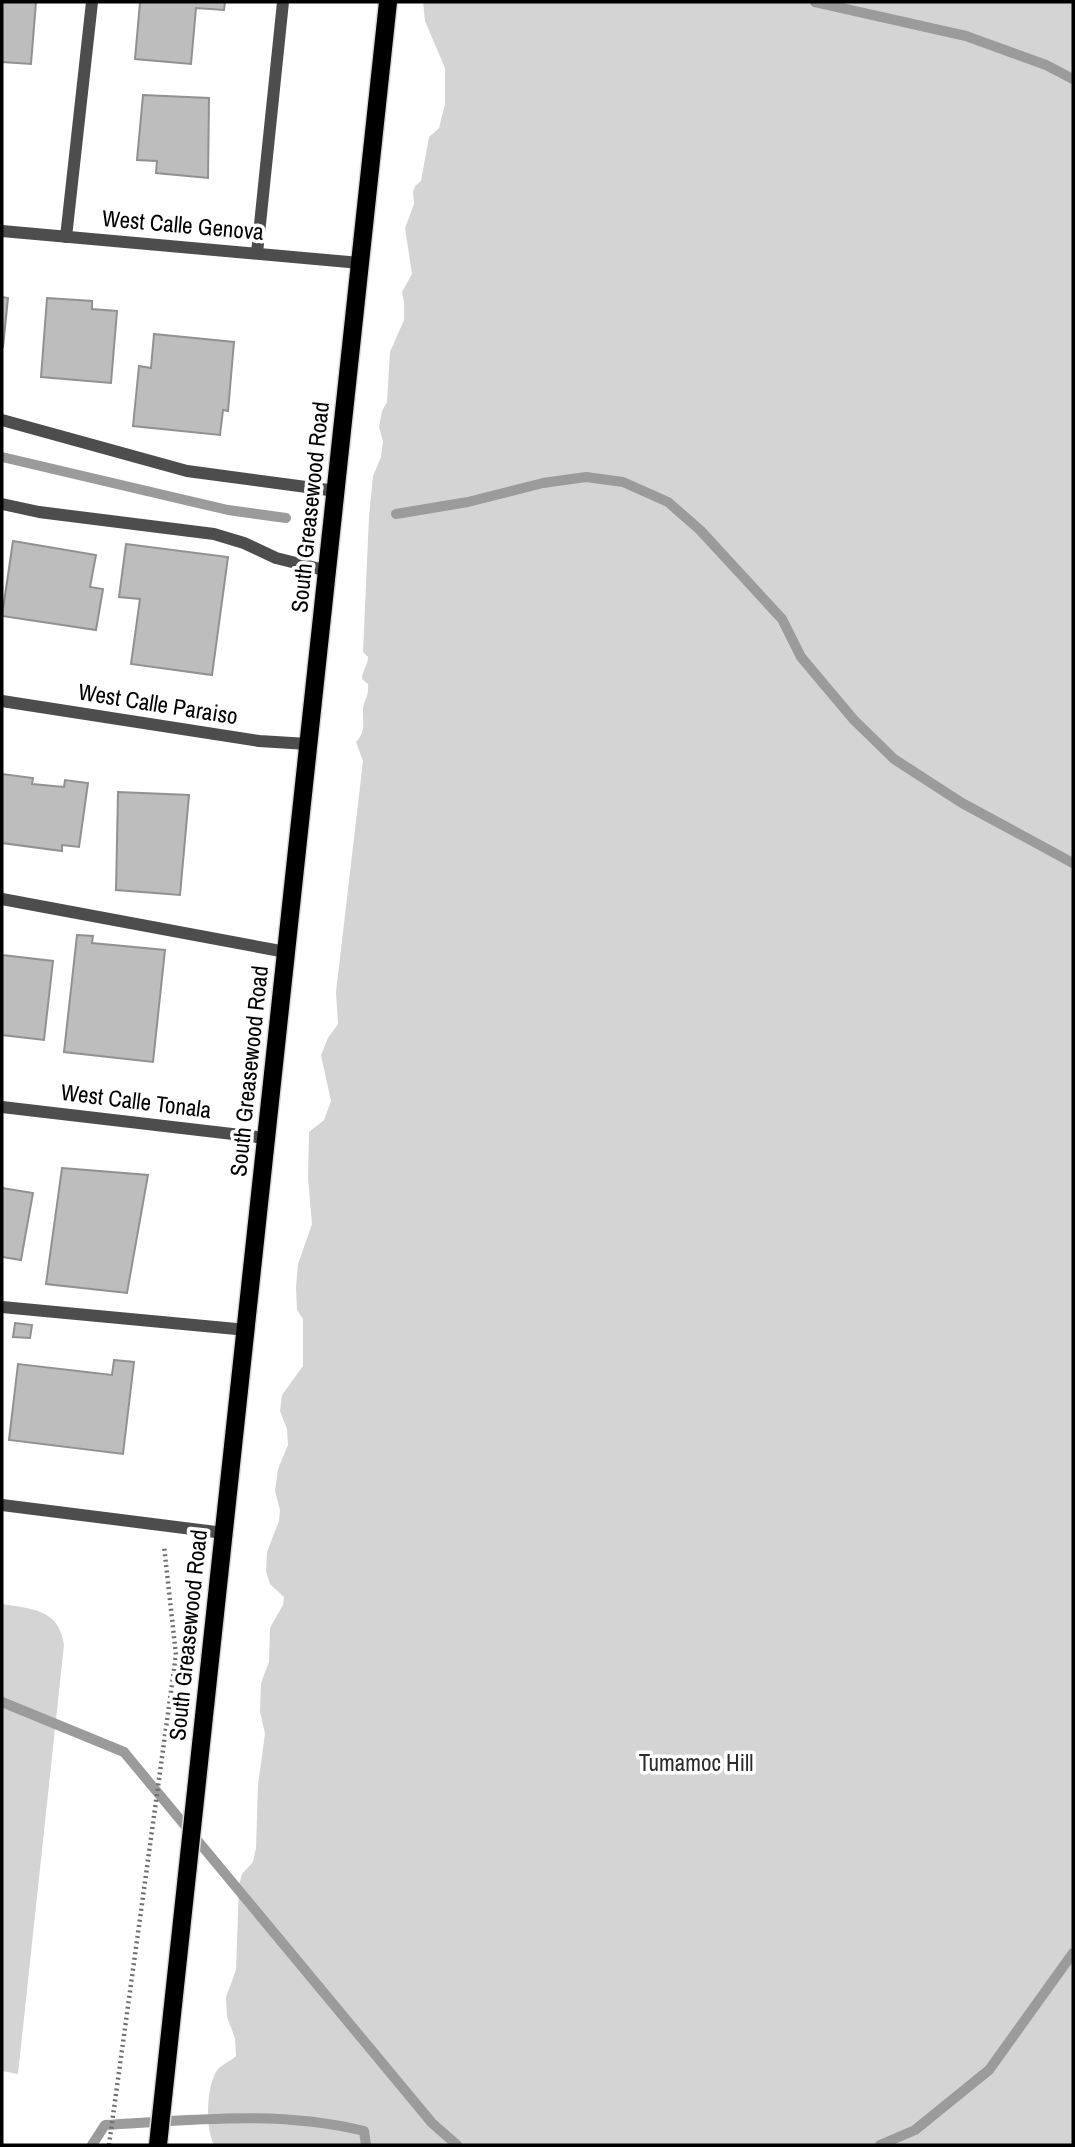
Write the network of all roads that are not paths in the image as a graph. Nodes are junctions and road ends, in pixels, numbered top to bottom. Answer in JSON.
{"nodes":[{"id":1,"x":92,"y":2,"type":"edge"},
{"id":2,"x":283,"y":2,"type":"edge"},
{"id":3,"x":388,"y":2,"type":"edge"},
{"id":4,"x":2,"y":231,"type":"edge"},
{"id":5,"x":66,"y":237,"type":"junction"},
{"id":6,"x":257,"y":253,"type":"junction"},
{"id":7,"x":360,"y":263,"type":"junction"},
{"id":8,"x":2,"y":420,"type":"edge"},
{"id":9,"x":336,"y":492,"type":"junction"},
{"id":10,"x":2,"y":504,"type":"edge"},
{"id":11,"x":328,"y":571,"type":"junction"},
{"id":12,"x":2,"y":702,"type":"edge"},
{"id":13,"x":308,"y":744,"type":"junction"},
{"id":14,"x":2,"y":899,"type":"edge"},
{"id":15,"x":286,"y":952,"type":"junction"},
{"id":16,"x":2,"y":1107,"type":"edge"},
{"id":17,"x":266,"y":1138,"type":"junction"},
{"id":18,"x":2,"y":1307,"type":"edge"},
{"id":19,"x":247,"y":1329,"type":"junction"},
{"id":20,"x":2,"y":1505,"type":"edge"},
{"id":21,"x":224,"y":1533,"type":"junction"},
{"id":22,"x":158,"y":2145,"type":"edge"}],
"edges":[{"from":1,"to":5,"type":"street"},
{"from":2,"to":6,"type":"street"},
{"from":3,"to":7,"type":"main road","name":"South Greasewood Road"},
{"from":4,"to":5,"type":"street","name":"West Calle Genova"},
{"from":5,"to":6,"type":"street","name":"West Calle Genova"},
{"from":6,"to":7,"type":"street","name":"West Calle Genova"},
{"from":7,"to":9,"type":"main road","name":"South Greasewood Road"},
{"from":8,"to":9,"type":"street"},
{"from":9,"to":11,"type":"main road","name":"South Greasewood Road"},
{"from":10,"to":11,"type":"street"},
{"from":11,"to":13,"type":"main road","name":"South Greasewood Road"},
{"from":12,"to":13,"type":"street","name":"West Calle Paraiso"},
{"from":13,"to":15,"type":"main road","name":"South Greasewood Road"},
{"from":14,"to":15,"type":"street"},
{"from":15,"to":17,"type":"main road","name":"South Greasewood Road"},
{"from":16,"to":17,"type":"street","name":"West Calle Tonala"},
{"from":17,"to":19,"type":"main road","name":"South Greasewood Road"},
{"from":18,"to":19,"type":"street"},
{"from":19,"to":21,"type":"main road","name":"South Greasewood Road"},
{"from":20,"to":21,"type":"street"},
{"from":21,"to":22,"type":"main road","name":"South Greasewood Road"}]}
